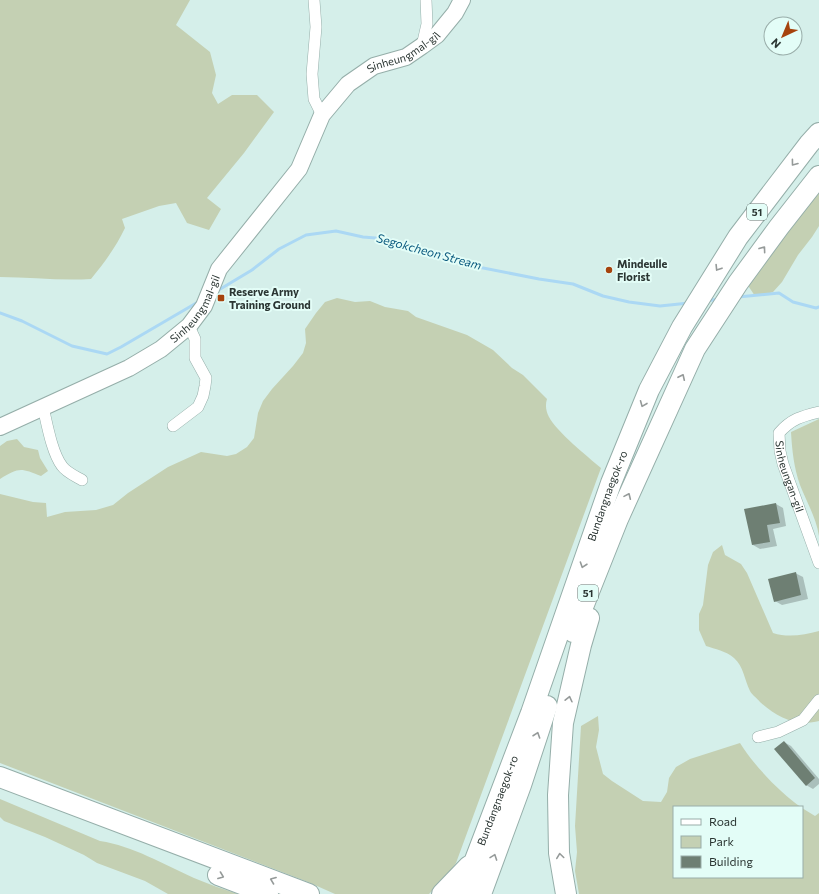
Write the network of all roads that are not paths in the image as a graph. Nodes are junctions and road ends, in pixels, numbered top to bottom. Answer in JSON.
{"nodes":[{"id":1,"x":314,"y":0,"type":"edge"},
{"id":2,"x":426,"y":0,"type":"edge"},
{"id":3,"x":462,"y":0,"type":"edge"},
{"id":4,"x":422,"y":46,"type":"junction"},
{"id":5,"x":322,"y":115,"type":"junction"},
{"id":6,"x":819,"y":133,"type":"edge"},
{"id":7,"x":819,"y":176,"type":"edge"},
{"id":8,"x":189,"y":326,"type":"junction"},
{"id":9,"x":43,"y":407,"type":"junction"},
{"id":10,"x":819,"y":412,"type":"edge"},
{"id":11,"x":173,"y":426,"type":"dead end"},
{"id":12,"x":0,"y":427,"type":"edge"},
{"id":13,"x":82,"y":480,"type":"dead end"},
{"id":14,"x":618,"y":519,"type":"junction"},
{"id":15,"x":819,"y":563,"type":"edge"},
{"id":16,"x":819,"y":700,"type":"edge"},
{"id":17,"x":758,"y":736,"type":"dead end"},
{"id":18,"x":0,"y":777,"type":"edge"},
{"id":19,"x":0,"y":791,"type":"edge"},
{"id":20,"x":109,"y":826,"type":"junction"},
{"id":21,"x":475,"y":858,"type":"junction"},
{"id":22,"x":268,"y":894,"type":"edge"},
{"id":23,"x":309,"y":894,"type":"edge"},
{"id":24,"x":442,"y":894,"type":"edge"},
{"id":25,"x":462,"y":894,"type":"edge"},
{"id":26,"x":481,"y":894,"type":"edge"},
{"id":27,"x":566,"y":894,"type":"edge"}],
"edges":[{"from":1,"to":5,"type":"street"},
{"from":2,"to":4,"type":"street"},
{"from":3,"to":4,"type":"street","name":"Sinheungmal-gil"},
{"from":4,"to":5,"type":"street","name":"Sinheungmal-gil"},
{"from":5,"to":8,"type":"street","name":"Sinheungmal-gil"},
{"from":6,"to":21,"type":"highway","name":"Bundangnaegok-ro","number":"51","one_way":true},
{"from":14,"to":7,"type":"highway","name":"Bundangnaegok-ro","number":"51","one_way":true},
{"from":8,"to":9,"type":"street","name":"Sinheungmal-gil"},
{"from":8,"to":11,"type":"street"},
{"from":9,"to":12,"type":"street","name":"Sinheungmal-gil"},
{"from":9,"to":13,"type":"street"},
{"from":10,"to":15,"type":"street","name":"Sinheungan-gil"},
{"from":26,"to":14,"type":"highway","name":"Bundangnaegok-ro","number":"51","one_way":true},
{"from":27,"to":14,"type":"highway","one_way":true},
{"from":16,"to":17,"type":"street"},
{"from":18,"to":20,"type":"highway"},
{"from":19,"to":20,"type":"highway"},
{"from":20,"to":22,"type":"highway","one_way":true},
{"from":23,"to":20,"type":"highway","one_way":true},
{"from":21,"to":24,"type":"highway"},
{"from":21,"to":25,"type":"highway","name":"Bundangnaegok-ro","number":"51"}]}
